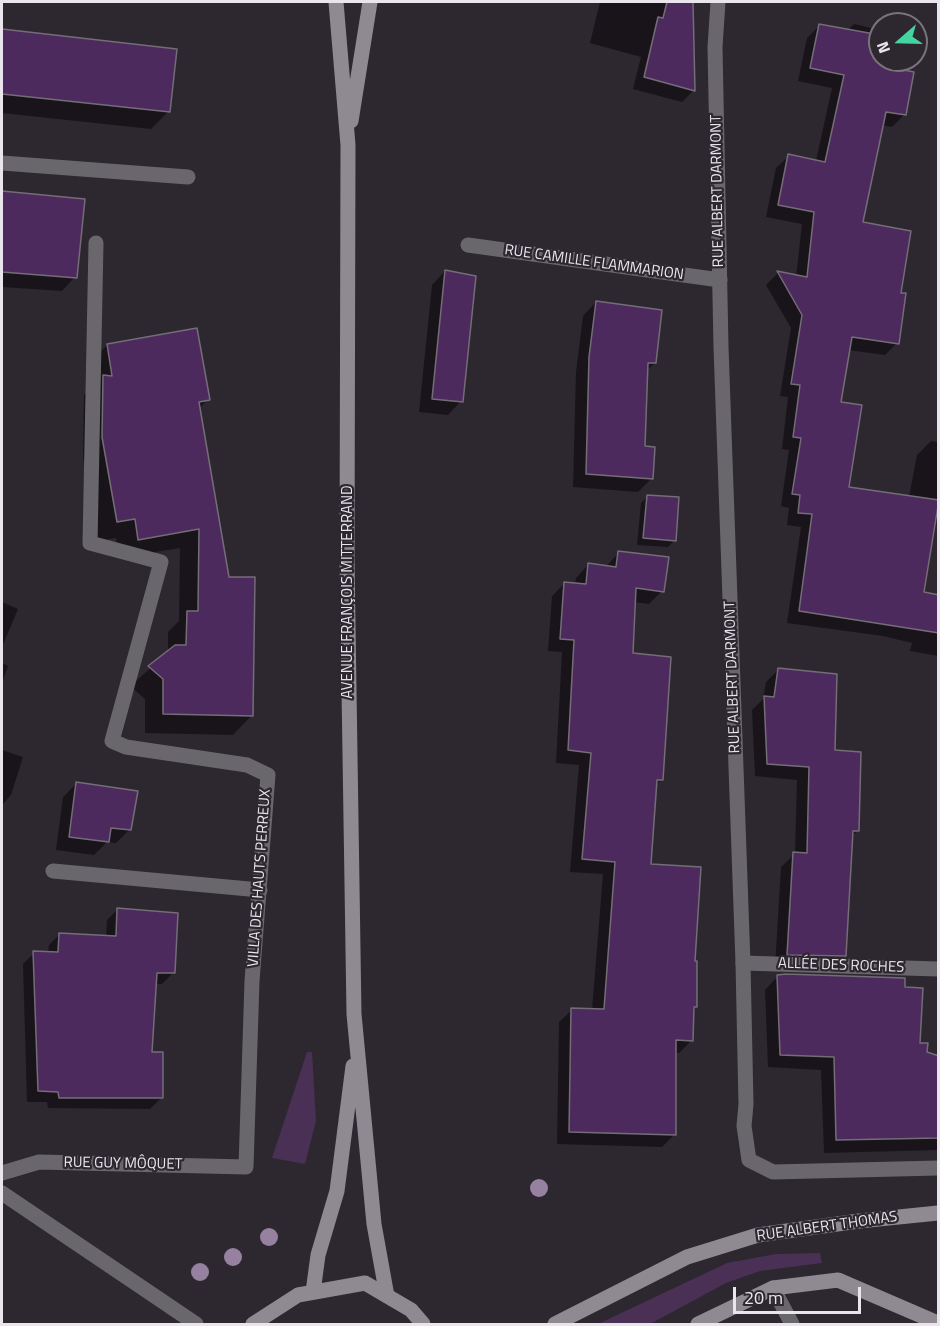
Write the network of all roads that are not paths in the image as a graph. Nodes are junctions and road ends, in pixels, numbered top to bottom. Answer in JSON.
{"nodes":[{"id":1,"x":336,"y":2,"type":"edge"},
{"id":2,"x":370,"y":2,"type":"edge"},
{"id":3,"x":718,"y":2,"type":"edge"},
{"id":4,"x":348,"y":145,"type":"junction"},
{"id":5,"x":2,"y":163,"type":"edge"},
{"id":6,"x":188,"y":177,"type":"dead end"},
{"id":7,"x":96,"y":243,"type":"dead end"},
{"id":8,"x":468,"y":245,"type":"dead end"},
{"id":9,"x":720,"y":280,"type":"junction"},
{"id":10,"x":53,"y":871,"type":"dead end"},
{"id":11,"x":260,"y":890,"type":"junction"},
{"id":12,"x":743,"y":963,"type":"junction"},
{"id":13,"x":939,"y":969,"type":"edge"},
{"id":14,"x":356,"y":1039,"type":"junction"},
{"id":15,"x":246,"y":1167,"type":"joint"},
{"id":16,"x":939,"y":1168,"type":"edge"},
{"id":17,"x":2,"y":1173,"type":"edge"},
{"id":18,"x":2,"y":1192,"type":"edge"},
{"id":19,"x":939,"y":1213,"type":"edge"},
{"id":20,"x":773,"y":1288,"type":"junction"},
{"id":21,"x":313,"y":1292,"type":"junction"},
{"id":22,"x":387,"y":1296,"type":"junction"},
{"id":23,"x":939,"y":1323,"type":"edge"},
{"id":24,"x":196,"y":1324,"type":"edge"},
{"id":25,"x":253,"y":1324,"type":"edge"},
{"id":26,"x":423,"y":1324,"type":"edge"},
{"id":27,"x":555,"y":1324,"type":"edge"},
{"id":28,"x":698,"y":1324,"type":"edge"},
{"id":29,"x":792,"y":1324,"type":"edge"}],
"edges":[{"from":1,"to":4,"type":"main road","name":"AVENUE FRANÇOIS MITTERRAND"},
{"from":2,"to":4,"type":"main road","name":"AVENUE FRANÇOIS MITTERRAND"},
{"from":3,"to":9,"type":"street","name":"RUE ALBERT DARMONT"},
{"from":4,"to":14,"type":"main road","name":"AVENUE FRANÇOIS MITTERRAND"},
{"from":5,"to":6,"type":"street"},
{"from":7,"to":11,"type":"street","name":"VILLA DES HAUTS PERREUX"},
{"from":8,"to":9,"type":"street","name":"RUE CAMILLE FLAMMARION"},
{"from":9,"to":12,"type":"street","name":"RUE ALBERT DARMONT"},
{"from":10,"to":11,"type":"street"},
{"from":11,"to":15,"type":"street","name":"VILLA DES HAUTS PERREUX"},
{"from":12,"to":13,"type":"street","name":"ALLÉE DES ROCHES"},
{"from":12,"to":16,"type":"street","name":"RUE ALBERT DARMONT"},
{"from":14,"to":21,"type":"main road"},
{"from":14,"to":22,"type":"main road"},
{"from":15,"to":17,"type":"street","name":"RUE GUY MÔQUET"},
{"from":18,"to":24,"type":"street"},
{"from":19,"to":27,"type":"main road","name":"RUE ALBERT THOMAS"},
{"from":20,"to":23,"type":"main road"},
{"from":20,"to":28,"type":"main road"},
{"from":20,"to":29,"type":"street"},
{"from":21,"to":22,"type":"main road"},
{"from":21,"to":25,"type":"main road"},
{"from":22,"to":26,"type":"main road"}]}
